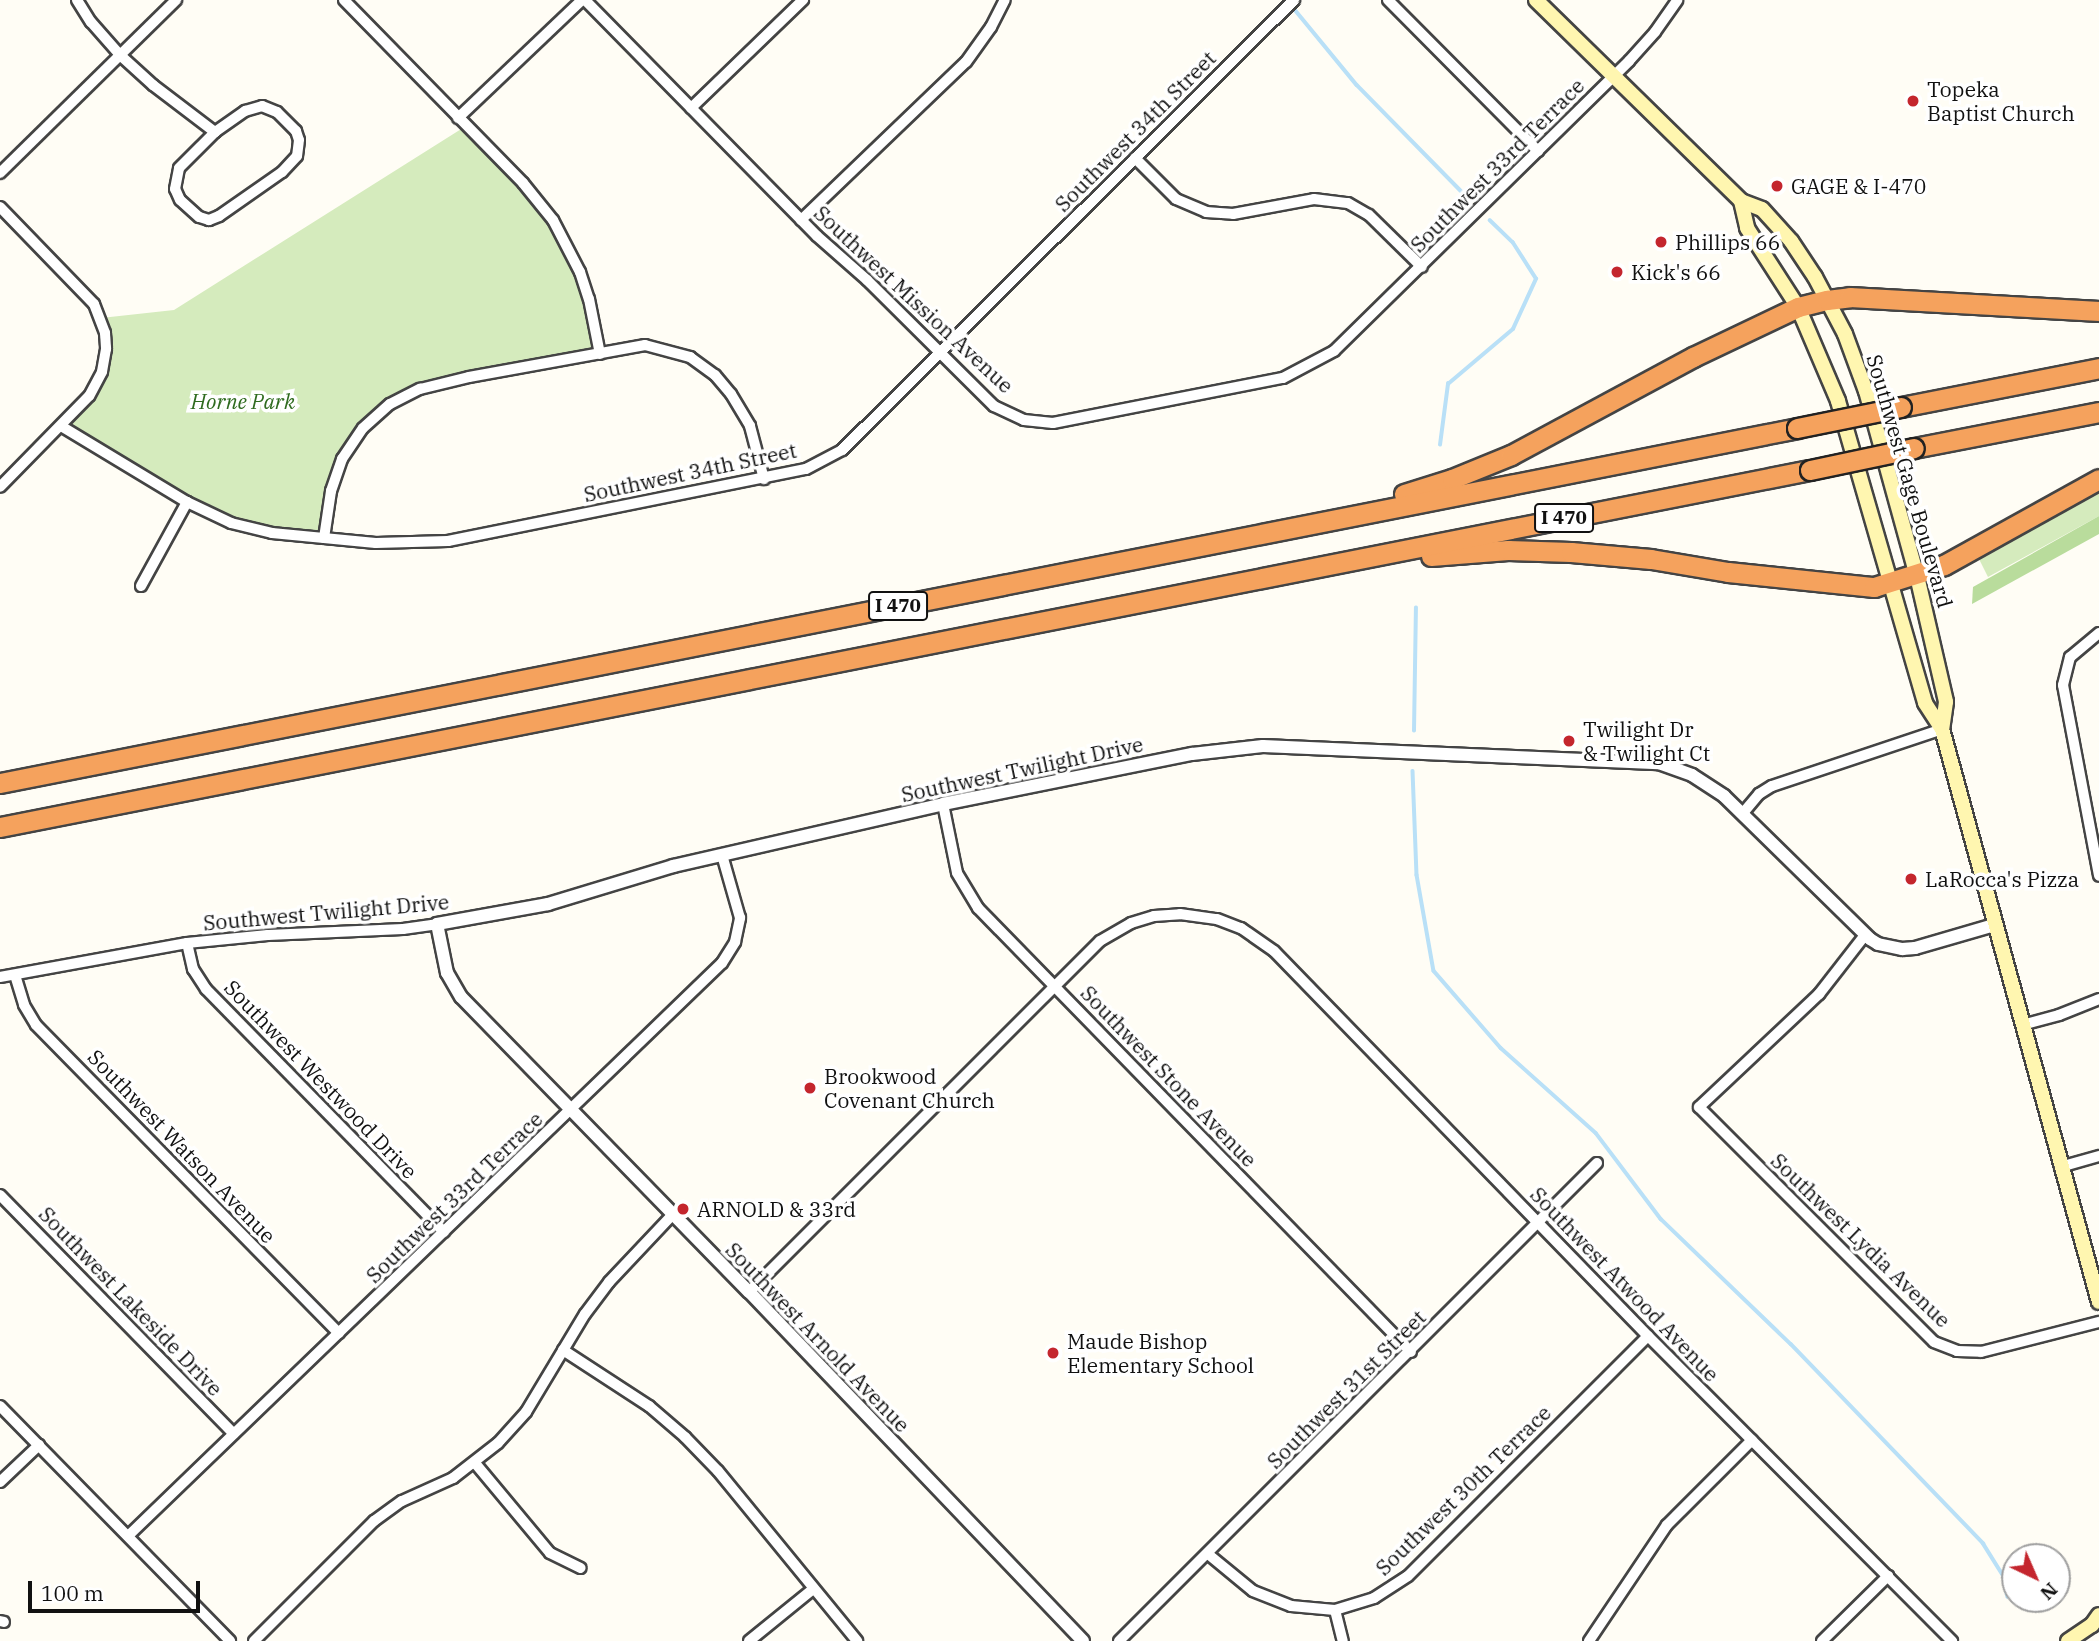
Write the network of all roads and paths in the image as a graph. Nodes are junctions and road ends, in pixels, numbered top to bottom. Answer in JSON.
{"nodes":[{"id":1,"x":77,"y":0,"type":"edge"},
{"id":2,"x":176,"y":0,"type":"edge"},
{"id":3,"x":344,"y":0,"type":"edge"},
{"id":4,"x":583,"y":0,"type":"edge"},
{"id":5,"x":803,"y":0,"type":"edge"},
{"id":6,"x":1005,"y":0,"type":"edge"},
{"id":7,"x":1294,"y":0,"type":"edge"},
{"id":8,"x":1388,"y":0,"type":"edge"},
{"id":9,"x":1536,"y":0,"type":"edge"},
{"id":10,"x":1676,"y":0,"type":"edge"},
{"id":11,"x":120,"y":55,"type":"junction"},
{"id":12,"x":1612,"y":78,"type":"junction"},
{"id":13,"x":691,"y":108,"type":"junction"},
{"id":14,"x":458,"y":118,"type":"junction"},
{"id":15,"x":215,"y":132,"type":"junction"},
{"id":16,"x":1538,"y":151,"type":"junction"},
{"id":17,"x":1135,"y":158,"type":"junction"},
{"id":18,"x":0,"y":173,"type":"edge"},
{"id":19,"x":1741,"y":201,"type":"junction"},
{"id":20,"x":0,"y":207,"type":"edge"},
{"id":21,"x":801,"y":220,"type":"junction"},
{"id":22,"x":1422,"y":267,"type":"junction"},
{"id":23,"x":1827,"y":300,"type":"junction"},
{"id":24,"x":1798,"y":307,"type":"junction"},
{"id":25,"x":2099,"y":311,"type":"edge"},
{"id":26,"x":1335,"y":350,"type":"joint"},
{"id":27,"x":600,"y":354,"type":"junction"},
{"id":28,"x":940,"y":354,"type":"junction"},
{"id":29,"x":2099,"y":368,"type":"edge"},
{"id":30,"x":2099,"y":412,"type":"edge"},
{"id":31,"x":61,"y":426,"type":"junction"},
{"id":32,"x":764,"y":479,"type":"junction"},
{"id":33,"x":2099,"y":479,"type":"edge"},
{"id":34,"x":0,"y":487,"type":"edge"},
{"id":35,"x":187,"y":502,"type":"junction"},
{"id":36,"x":1310,"y":524,"type":"junction"},
{"id":37,"x":324,"y":538,"type":"junction"},
{"id":38,"x":1319,"y":567,"type":"junction"},
{"id":39,"x":1917,"y":576,"type":"junction"},
{"id":40,"x":1888,"y":584,"type":"junction"},
{"id":41,"x":141,"y":586,"type":"dead end"},
{"id":42,"x":2099,"y":633,"type":"edge"},
{"id":43,"x":1942,"y":729,"type":"junction"},
{"id":44,"x":0,"y":783,"type":"edge"},
{"id":45,"x":943,"y":804,"type":"junction"},
{"id":46,"x":2093,"y":804,"type":"edge"},
{"id":47,"x":1743,"y":813,"type":"junction"},
{"id":48,"x":0,"y":827,"type":"edge"},
{"id":49,"x":722,"y":855,"type":"junction"},
{"id":50,"x":2099,"y":876,"type":"edge"},
{"id":51,"x":437,"y":924,"type":"junction"},
{"id":52,"x":1994,"y":925,"type":"junction"},
{"id":53,"x":1865,"y":935,"type":"junction"},
{"id":54,"x":187,"y":943,"type":"junction"},
{"id":55,"x":15,"y":975,"type":"junction"},
{"id":56,"x":0,"y":977,"type":"edge"},
{"id":57,"x":1054,"y":985,"type":"junction"},
{"id":58,"x":2099,"y":999,"type":"edge"},
{"id":59,"x":2022,"y":1026,"type":"junction"},
{"id":60,"x":571,"y":1112,"type":"junction"},
{"id":61,"x":2099,"y":1156,"type":"edge"},
{"id":62,"x":1597,"y":1163,"type":"dead end"},
{"id":63,"x":2060,"y":1167,"type":"junction"},
{"id":64,"x":0,"y":1195,"type":"edge"},
{"id":65,"x":673,"y":1214,"type":"junction"},
{"id":66,"x":1539,"y":1223,"type":"junction"},
{"id":67,"x":444,"y":1233,"type":"junction"},
{"id":68,"x":749,"y":1292,"type":"junction"},
{"id":69,"x":2099,"y":1302,"type":"edge"},
{"id":70,"x":2099,"y":1322,"type":"edge"},
{"id":71,"x":339,"y":1333,"type":"junction"},
{"id":72,"x":1648,"y":1336,"type":"junction"},
{"id":73,"x":563,"y":1350,"type":"junction"},
{"id":74,"x":1411,"y":1352,"type":"junction"},
{"id":75,"x":0,"y":1406,"type":"edge"},
{"id":76,"x":234,"y":1434,"type":"junction"},
{"id":77,"x":1752,"y":1440,"type":"junction"},
{"id":78,"x":39,"y":1445,"type":"junction"},
{"id":79,"x":475,"y":1463,"type":"junction"},
{"id":80,"x":0,"y":1482,"type":"edge"},
{"id":81,"x":128,"y":1536,"type":"junction"},
{"id":82,"x":1208,"y":1554,"type":"junction"},
{"id":83,"x":581,"y":1568,"type":"dead end"},
{"id":84,"x":1888,"y":1576,"type":"junction"},
{"id":85,"x":813,"y":1589,"type":"junction"},
{"id":86,"x":1335,"y":1610,"type":"junction"},
{"id":87,"x":2097,"y":1621,"type":"edge"},
{"id":88,"x":230,"y":1641,"type":"edge"},
{"id":89,"x":254,"y":1641,"type":"edge"},
{"id":90,"x":749,"y":1641,"type":"edge"},
{"id":91,"x":857,"y":1641,"type":"edge"},
{"id":92,"x":1083,"y":1641,"type":"edge"},
{"id":93,"x":1119,"y":1641,"type":"edge"},
{"id":94,"x":1343,"y":1641,"type":"edge"},
{"id":95,"x":1589,"y":1641,"type":"edge"},
{"id":96,"x":1822,"y":1641,"type":"edge"},
{"id":97,"x":1952,"y":1641,"type":"edge"},
{"id":98,"x":2068,"y":1641,"type":"edge"}],
"edges":[{"from":1,"to":11,"type":"street"},
{"from":2,"to":11,"type":"street"},
{"from":3,"to":14,"type":"street"},
{"from":4,"to":13,"type":"street","name":"Southwest Mission Avenue"},
{"from":4,"to":14,"type":"street"},
{"from":5,"to":13,"type":"street"},
{"from":6,"to":21,"type":"street"},
{"from":7,"to":17,"type":"street","name":"Southwest 34th Street"},
{"from":8,"to":16,"type":"street"},
{"from":9,"to":12,"type":"main road","name":"Southwest Gage Boulevard"},
{"from":10,"to":12,"type":"street","name":"Southwest 33rd Terrace"},
{"from":11,"to":15,"type":"street"},
{"from":11,"to":18,"type":"street"},
{"from":12,"to":16,"type":"street","name":"Southwest 33rd Terrace"},
{"from":12,"to":19,"type":"main road","name":"Southwest Gage Boulevard"},
{"from":13,"to":21,"type":"street","name":"Southwest Mission Avenue"},
{"from":14,"to":27,"type":"street"},
{"from":15,"to":15,"type":"street"},
{"from":16,"to":22,"type":"street","name":"Southwest 33rd Terrace"},
{"from":17,"to":22,"type":"street"},
{"from":17,"to":28,"type":"street","name":"Southwest 34th Street"},
{"from":19,"to":23,"type":"main road","name":"Southwest Gage Boulevard"},
{"from":19,"to":24,"type":"main road","name":"Southwest Gage Boulevard"},
{"from":20,"to":31,"type":"street"},
{"from":21,"to":28,"type":"street","name":"Southwest Mission Avenue"},
{"from":22,"to":26,"type":"street","name":"Southwest 33rd Terrace"},
{"from":23,"to":24,"type":"highway"},
{"from":23,"to":25,"type":"highway"},
{"from":23,"to":39,"type":"main road","name":"Southwest Gage Boulevard"},
{"from":24,"to":36,"type":"highway"},
{"from":24,"to":40,"type":"main road","name":"Southwest Gage Boulevard"},
{"from":26,"to":28,"type":"street","name":"Southwest Mission Avenue"},
{"from":27,"to":32,"type":"street"},
{"from":27,"to":37,"type":"street"},
{"from":28,"to":32,"type":"street","name":"Southwest 34th Street"},
{"from":29,"to":36,"type":"highway","number":"I 470","bridge":true},
{"from":30,"to":38,"type":"highway","number":"I 470","bridge":true},
{"from":31,"to":34,"type":"street"},
{"from":31,"to":35,"type":"street","name":"Southwest 34th Street"},
{"from":32,"to":37,"type":"street","name":"Southwest 34th Street"},
{"from":33,"to":39,"type":"highway"},
{"from":35,"to":37,"type":"street","name":"Southwest 34th Street"},
{"from":35,"to":41,"type":"street"},
{"from":36,"to":44,"type":"highway","number":"I 470"},
{"from":38,"to":40,"type":"highway"},
{"from":38,"to":48,"type":"highway","number":"I 470"},
{"from":39,"to":40,"type":"highway"},
{"from":39,"to":43,"type":"main road","name":"Southwest Gage Boulevard"},
{"from":40,"to":43,"type":"main road","name":"Southwest Gage Boulevard"},
{"from":42,"to":46,"type":"street"},
{"from":43,"to":47,"type":"street"},
{"from":43,"to":52,"type":"main road","name":"Southwest Gage Boulevard"},
{"from":45,"to":47,"type":"street","name":"Southwest Twilight Drive"},
{"from":45,"to":49,"type":"street","name":"Southwest Twilight Drive"},
{"from":45,"to":57,"type":"street","name":"Southwest Stone Avenue"},
{"from":46,"to":50,"type":"street"},
{"from":47,"to":53,"type":"street","name":"Southwest Twilight Drive"},
{"from":49,"to":51,"type":"street","name":"Southwest Twilight Drive"},
{"from":49,"to":60,"type":"street","name":"Southwest 33rd Terrace"},
{"from":51,"to":54,"type":"street","name":"Southwest Twilight Drive"},
{"from":51,"to":60,"type":"street","name":"Southwest Arnold Avenue"},
{"from":52,"to":53,"type":"street","name":"Southwest Twilight Drive"},
{"from":52,"to":59,"type":"main road","name":"Southwest Gage Boulevard"},
{"from":53,"to":70,"type":"street","name":"Southwest Lydia Avenue"},
{"from":54,"to":55,"type":"street","name":"Southwest Twilight Drive"},
{"from":54,"to":67,"type":"street","name":"Southwest Westwood Drive"},
{"from":55,"to":56,"type":"street","name":"Southwest Twilight Drive"},
{"from":55,"to":71,"type":"street","name":"Southwest Watson Avenue"},
{"from":57,"to":66,"type":"street","name":"Southwest Atwood Avenue"},
{"from":57,"to":68,"type":"street","name":"Southwest Atwood Avenue"},
{"from":57,"to":74,"type":"street","name":"Southwest Stone Avenue"},
{"from":58,"to":59,"type":"street"},
{"from":59,"to":63,"type":"main road","name":"Southwest Gage Boulevard"},
{"from":60,"to":65,"type":"street","name":"Southwest Arnold Avenue"},
{"from":60,"to":67,"type":"street","name":"Southwest 33rd Terrace"},
{"from":61,"to":63,"type":"street"},
{"from":62,"to":66,"type":"street","name":"Southwest 31st Street"},
{"from":63,"to":69,"type":"main road","name":"Southwest Gage Boulevard"},
{"from":64,"to":76,"type":"street","name":"Southwest Lakeside Drive"},
{"from":65,"to":68,"type":"street","name":"Southwest Arnold Avenue"},
{"from":65,"to":73,"type":"street"},
{"from":66,"to":72,"type":"street","name":"Southwest Atwood Avenue"},
{"from":66,"to":74,"type":"street","name":"Southwest 31st Street"},
{"from":67,"to":71,"type":"street","name":"Southwest 33rd Terrace"},
{"from":68,"to":92,"type":"street","name":"Southwest Arnold Avenue"},
{"from":71,"to":76,"type":"street","name":"Southwest 33rd Terrace"},
{"from":72,"to":77,"type":"street","name":"Southwest Atwood Avenue"},
{"from":72,"to":86,"type":"street","name":"Southwest 30th Terrace"},
{"from":73,"to":79,"type":"street"},
{"from":73,"to":85,"type":"street"},
{"from":74,"to":82,"type":"street","name":"Southwest 31st Street"},
{"from":75,"to":78,"type":"street"},
{"from":76,"to":81,"type":"street","name":"Southwest 33rd Terrace"},
{"from":77,"to":84,"type":"street","name":"Southwest Atwood Avenue"},
{"from":77,"to":95,"type":"street"},
{"from":78,"to":80,"type":"street"},
{"from":78,"to":81,"type":"street"},
{"from":79,"to":83,"type":"street"},
{"from":79,"to":89,"type":"street"},
{"from":81,"to":88,"type":"street"},
{"from":82,"to":86,"type":"street","name":"Southwest 30th Terrace"},
{"from":82,"to":93,"type":"street","name":"Southwest 31st Street"},
{"from":84,"to":96,"type":"street"},
{"from":84,"to":97,"type":"street","name":"Southwest Atwood Avenue"},
{"from":85,"to":90,"type":"street"},
{"from":85,"to":91,"type":"street"},
{"from":86,"to":94,"type":"street"},
{"from":87,"to":98,"type":"main road"}]}
